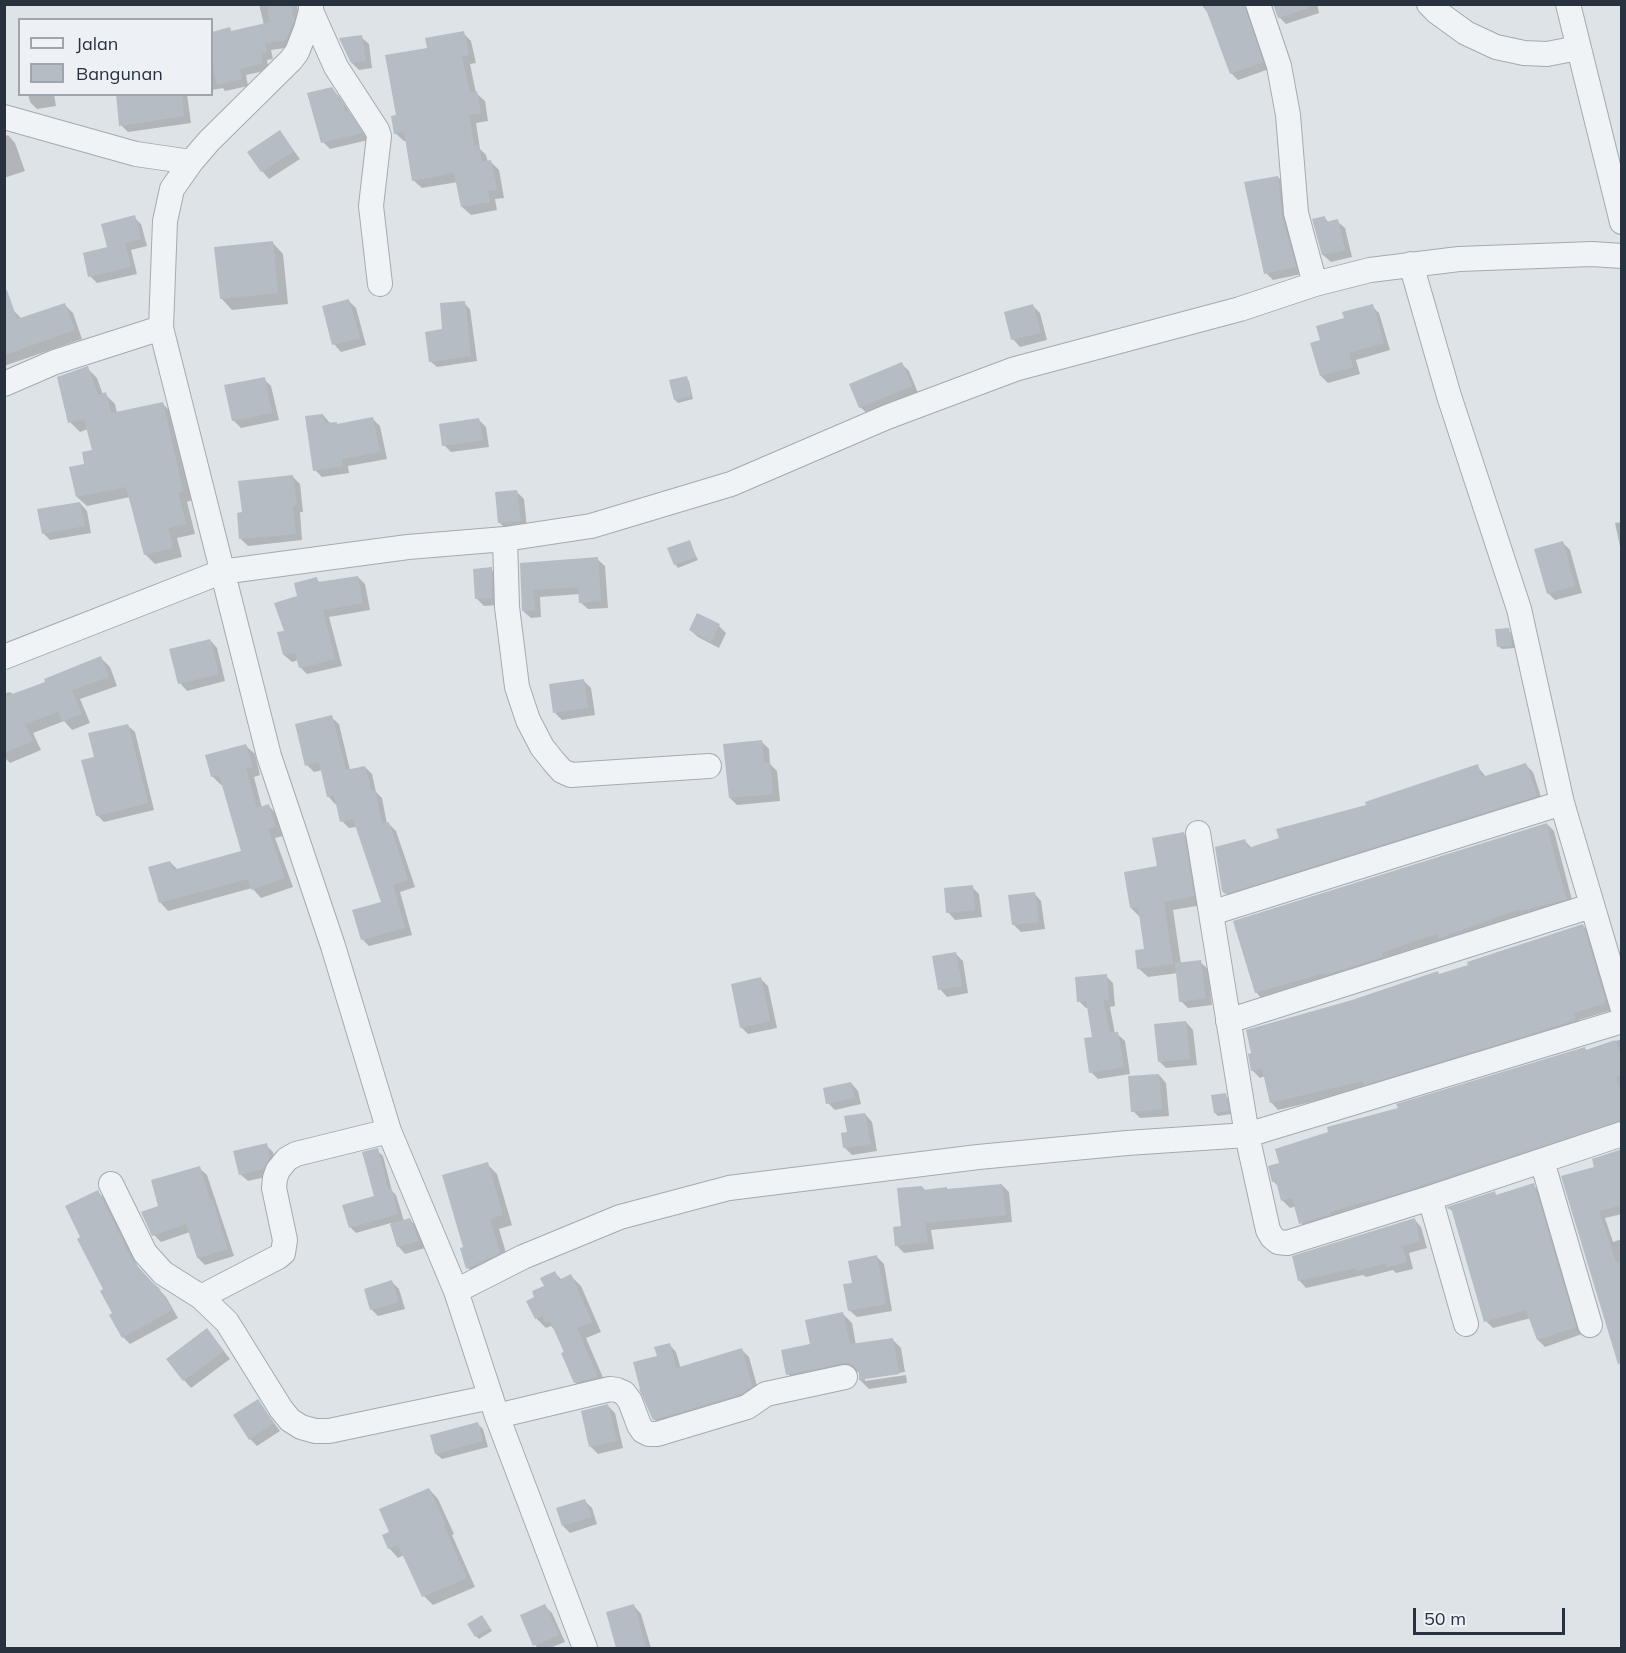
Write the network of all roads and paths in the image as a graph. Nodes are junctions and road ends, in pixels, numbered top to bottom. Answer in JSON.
{"nodes":[{"id":1,"x":1258,"y":4,"type":"edge"},
{"id":2,"x":1429,"y":4,"type":"edge"},
{"id":3,"x":1568,"y":4,"type":"edge"},
{"id":4,"x":311,"y":8,"type":"edge"},
{"id":5,"x":1578,"y":48,"type":"junction"},
{"id":6,"x":4,"y":117,"type":"edge"},
{"id":7,"x":191,"y":162,"type":"junction"},
{"id":8,"x":1622,"y":222,"type":"edge"},
{"id":9,"x":1622,"y":256,"type":"edge"},
{"id":10,"x":1411,"y":264,"type":"junction"},
{"id":11,"x":380,"y":284,"type":"dead end"},
{"id":12,"x":1315,"y":284,"type":"junction"},
{"id":13,"x":162,"y":328,"type":"junction"},
{"id":14,"x":4,"y":384,"type":"edge"},
{"id":15,"x":505,"y":539,"type":"junction"},
{"id":16,"x":221,"y":572,"type":"junction"},
{"id":17,"x":4,"y":657,"type":"edge"},
{"id":18,"x":709,"y":766,"type":"dead end"},
{"id":19,"x":1562,"y":803,"type":"junction"},
{"id":20,"x":1197,"y":833,"type":"dead end"},
{"id":21,"x":1591,"y":906,"type":"junction"},
{"id":22,"x":1211,"y":913,"type":"junction"},
{"id":23,"x":1622,"y":1006,"type":"edge"},
{"id":24,"x":1228,"y":1021,"type":"junction"},
{"id":25,"x":1622,"y":1021,"type":"edge"},
{"id":26,"x":389,"y":1131,"type":"junction"},
{"id":27,"x":1622,"y":1134,"type":"edge"},
{"id":28,"x":1247,"y":1135,"type":"junction"},
{"id":29,"x":1542,"y":1161,"type":"junction"},
{"id":30,"x":111,"y":1184,"type":"dead end"},
{"id":31,"x":1430,"y":1198,"type":"junction"},
{"id":32,"x":456,"y":1291,"type":"junction"},
{"id":33,"x":201,"y":1297,"type":"junction"},
{"id":34,"x":1466,"y":1324,"type":"dead end"},
{"id":35,"x":1590,"y":1325,"type":"dead end"},
{"id":36,"x":845,"y":1377,"type":"dead end"},
{"id":37,"x":494,"y":1406,"type":"junction"},
{"id":38,"x":585,"y":1648,"type":"edge"}],
"edges":[{"from":1,"to":12,"type":"street"},
{"from":2,"to":5,"type":"street"},
{"from":3,"to":5,"type":"street"},
{"from":4,"to":7,"type":"street"},
{"from":4,"to":11,"type":"street"},
{"from":5,"to":8,"type":"street"},
{"from":6,"to":7,"type":"street"},
{"from":7,"to":13,"type":"street"},
{"from":9,"to":10,"type":"street"},
{"from":10,"to":12,"type":"street"},
{"from":10,"to":19,"type":"street"},
{"from":12,"to":15,"type":"street"},
{"from":13,"to":14,"type":"street"},
{"from":13,"to":16,"type":"street"},
{"from":15,"to":16,"type":"street"},
{"from":15,"to":18,"type":"street"},
{"from":16,"to":17,"type":"street"},
{"from":16,"to":26,"type":"street"},
{"from":19,"to":21,"type":"street"},
{"from":19,"to":22,"type":"street"},
{"from":20,"to":22,"type":"street"},
{"from":21,"to":23,"type":"street"},
{"from":21,"to":24,"type":"street"},
{"from":22,"to":24,"type":"street"},
{"from":24,"to":28,"type":"street"},
{"from":25,"to":28,"type":"street"},
{"from":26,"to":32,"type":"street"},
{"from":26,"to":33,"type":"street"},
{"from":27,"to":29,"type":"street"},
{"from":28,"to":31,"type":"street"},
{"from":28,"to":32,"type":"street"},
{"from":29,"to":31,"type":"street"},
{"from":29,"to":35,"type":"street"},
{"from":30,"to":33,"type":"street"},
{"from":31,"to":34,"type":"street"},
{"from":32,"to":37,"type":"street"},
{"from":33,"to":37,"type":"street"},
{"from":36,"to":37,"type":"street"},
{"from":37,"to":38,"type":"street"}]}
